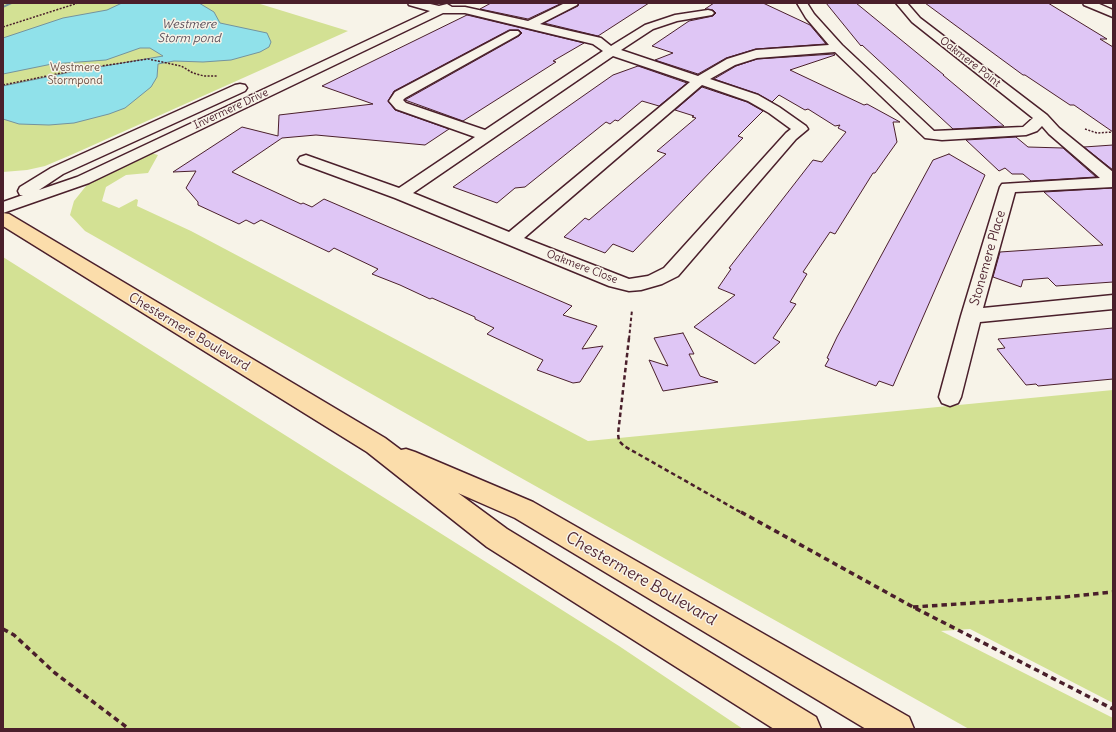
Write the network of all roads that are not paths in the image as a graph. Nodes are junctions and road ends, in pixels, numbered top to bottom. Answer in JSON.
{"nodes":[{"id":1,"x":455,"y":3,"type":"edge"},
{"id":2,"x":573,"y":3,"type":"edge"},
{"id":3,"x":802,"y":3,"type":"edge"},
{"id":4,"x":901,"y":3,"type":"edge"},
{"id":5,"x":1088,"y":3,"type":"edge"},
{"id":6,"x":1106,"y":3,"type":"edge"},
{"id":7,"x":427,"y":5,"type":"edge"},
{"id":8,"x":708,"y":13,"type":"dead end"},
{"id":9,"x":1113,"y":14,"type":"edge"},
{"id":10,"x":529,"y":31,"type":"junction"},
{"id":11,"x":514,"y":34,"type":"junction"},
{"id":12,"x":838,"y":48,"type":"junction"},
{"id":13,"x":611,"y":51,"type":"junction"},
{"id":14,"x":322,"y":52,"type":"dead end"},
{"id":15,"x":588,"y":52,"type":"dead end"},
{"id":16,"x":700,"y":80,"type":"junction"},
{"id":17,"x":251,"y":84,"type":"dead end"},
{"id":18,"x":1042,"y":118,"type":"junction"},
{"id":19,"x":488,"y":136,"type":"junction"},
{"id":20,"x":306,"y":160,"type":"dead end"},
{"id":21,"x":1113,"y":181,"type":"edge"},
{"id":22,"x":401,"y":194,"type":"junction"},
{"id":23,"x":3,"y":207,"type":"edge"},
{"id":24,"x":3,"y":218,"type":"edge"},
{"id":25,"x":511,"y":240,"type":"junction"},
{"id":26,"x":1113,"y":302,"type":"edge"},
{"id":27,"x":971,"y":316,"type":"junction"},
{"id":28,"x":950,"y":397,"type":"dead end"},
{"id":29,"x":376,"y":445,"type":"junction"},
{"id":30,"x":804,"y":729,"type":"edge"},
{"id":31,"x":897,"y":729,"type":"edge"}],
"edges":[{"from":1,"to":7,"type":"street","name":"Invermere Drive"},
{"from":2,"to":10,"type":"street"},
{"from":3,"to":12,"type":"street"},
{"from":4,"to":18,"type":"street","name":"Oakmere Point"},
{"from":5,"to":9,"type":"street"},
{"from":6,"to":9,"type":"street"},
{"from":7,"to":10,"type":"street","name":"Oakmere Close"},
{"from":7,"to":11,"type":"street","name":"Oakmere Close"},
{"from":7,"to":14,"type":"street","name":"Invermere Drive"},
{"from":7,"to":23,"type":"street","name":"Invermere Drive"},
{"from":8,"to":13,"type":"street"},
{"from":10,"to":11,"type":"street","name":"Oakmere Close"},
{"from":10,"to":13,"type":"street","name":"Oakmere Close"},
{"from":11,"to":19,"type":"street"},
{"from":12,"to":16,"type":"street"},
{"from":12,"to":18,"type":"street"},
{"from":13,"to":15,"type":"street","name":"Oakmere Close"},
{"from":13,"to":16,"type":"street","name":"Oakmere Close"},
{"from":13,"to":19,"type":"street"},
{"from":16,"to":25,"type":"street"},
{"from":16,"to":25,"type":"street","name":"Oakmere Close"},
{"from":17,"to":23,"type":"street","name":"Invermere Drive"},
{"from":18,"to":21,"type":"street","name":"Stonemere Place"},
{"from":19,"to":22,"type":"street"},
{"from":20,"to":22,"type":"street","name":"Oakmere Close"},
{"from":21,"to":27,"type":"street","name":"Stonemere Place"},
{"from":22,"to":25,"type":"street","name":"Oakmere Close"},
{"from":24,"to":29,"type":"main road","name":"Chestermere Boulevard"},
{"from":26,"to":27,"type":"street","name":"Stonemere Place"},
{"from":27,"to":28,"type":"street"},
{"from":29,"to":30,"type":"main road","name":"Chestermere Boulevard"},
{"from":29,"to":31,"type":"main road","name":"Chestermere Boulevard"}]}
